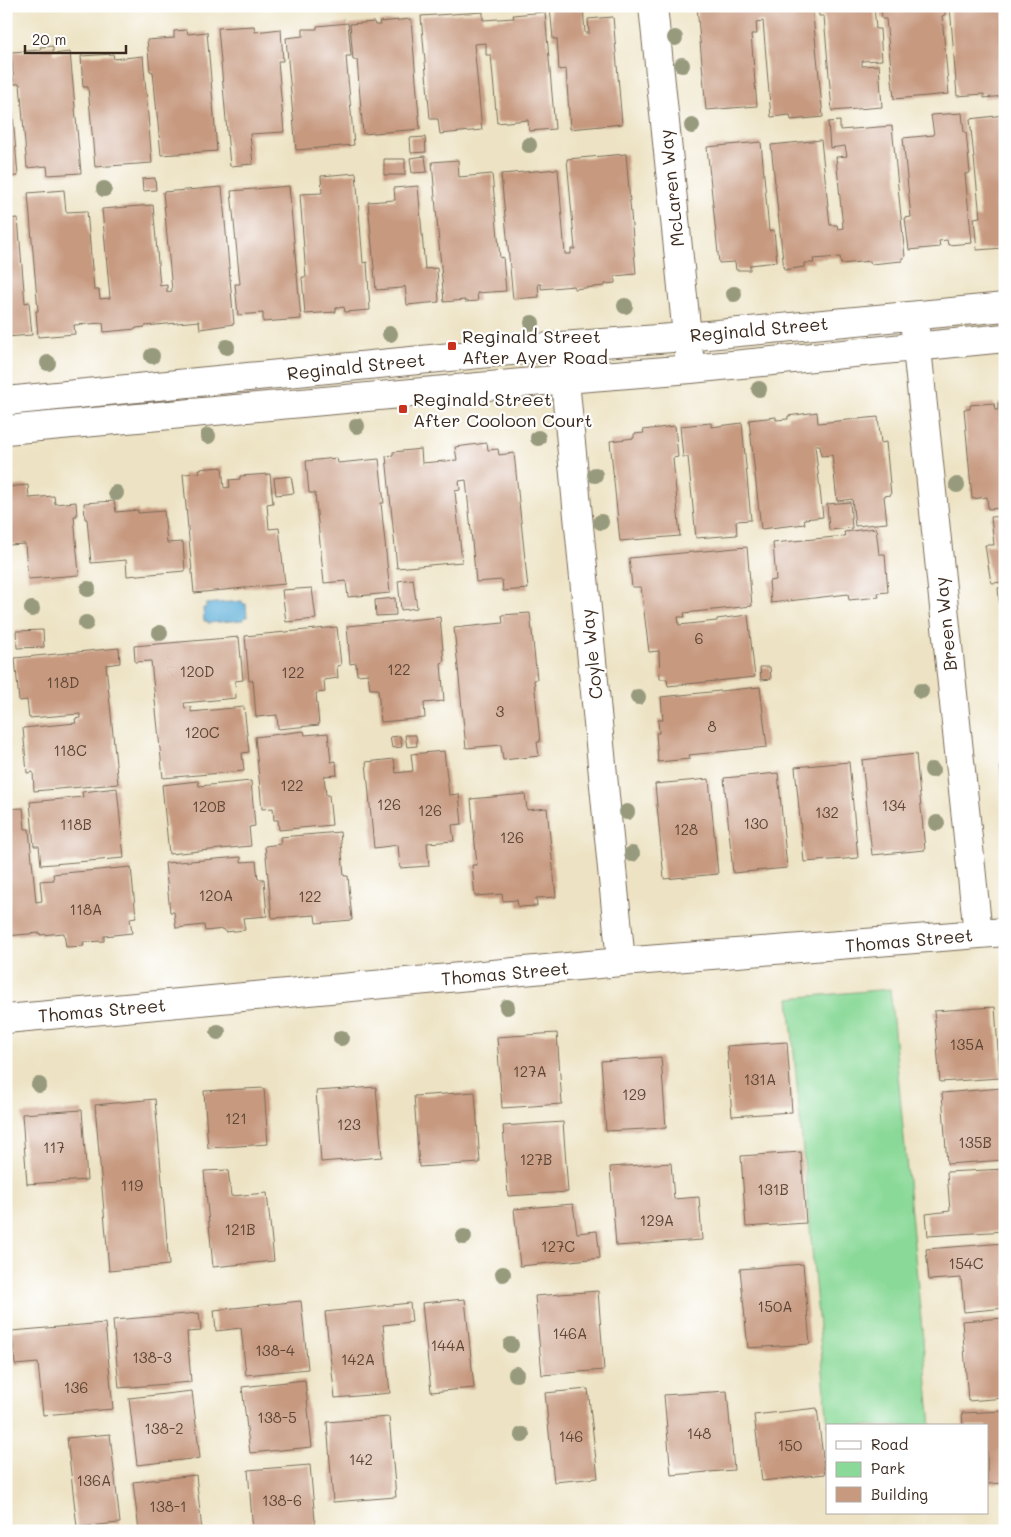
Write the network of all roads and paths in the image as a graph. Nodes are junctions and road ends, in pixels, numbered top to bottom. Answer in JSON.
{"nodes":[{"id":1,"x":654,"y":6,"type":"edge"},
{"id":2,"x":1005,"y":307,"type":"edge"},
{"id":3,"x":913,"y":315,"type":"junction"},
{"id":4,"x":686,"y":337,"type":"junction"},
{"id":5,"x":1005,"y":338,"type":"edge"},
{"id":6,"x":561,"y":346,"type":"junction"},
{"id":7,"x":916,"y":346,"type":"junction"},
{"id":8,"x":690,"y":369,"type":"junction"},
{"id":9,"x":565,"y":378,"type":"junction"},
{"id":10,"x":6,"y":401,"type":"edge"},
{"id":11,"x":6,"y":430,"type":"edge"},
{"id":12,"x":1005,"y":932,"type":"edge"},
{"id":13,"x":978,"y":934,"type":"junction"},
{"id":14,"x":621,"y":962,"type":"junction"},
{"id":15,"x":6,"y":1019,"type":"edge"}],
"edges":[{"from":1,"to":4,"type":"street","name":"McLaren Way"},
{"from":2,"to":3,"type":"street","name":"Reginald Street"},
{"from":3,"to":4,"type":"street","name":"Reginald Street"},
{"from":3,"to":7,"type":"street","name":"Breen Way"},
{"from":4,"to":6,"type":"street","name":"Reginald Street"},
{"from":4,"to":8,"type":"street","name":"McLaren Way"},
{"from":5,"to":7,"type":"street","name":"Reginald Street"},
{"from":6,"to":9,"type":"street","name":"Coyle Way"},
{"from":6,"to":10,"type":"street","name":"Reginald Street"},
{"from":7,"to":8,"type":"street","name":"Reginald Street"},
{"from":7,"to":13,"type":"street","name":"Breen Way"},
{"from":8,"to":9,"type":"street","name":"Reginald Street"},
{"from":9,"to":11,"type":"street","name":"Reginald Street"},
{"from":9,"to":14,"type":"street","name":"Coyle Way"},
{"from":12,"to":13,"type":"street","name":"Thomas Street"},
{"from":13,"to":14,"type":"street","name":"Thomas Street"},
{"from":14,"to":15,"type":"street","name":"Thomas Street"}]}
